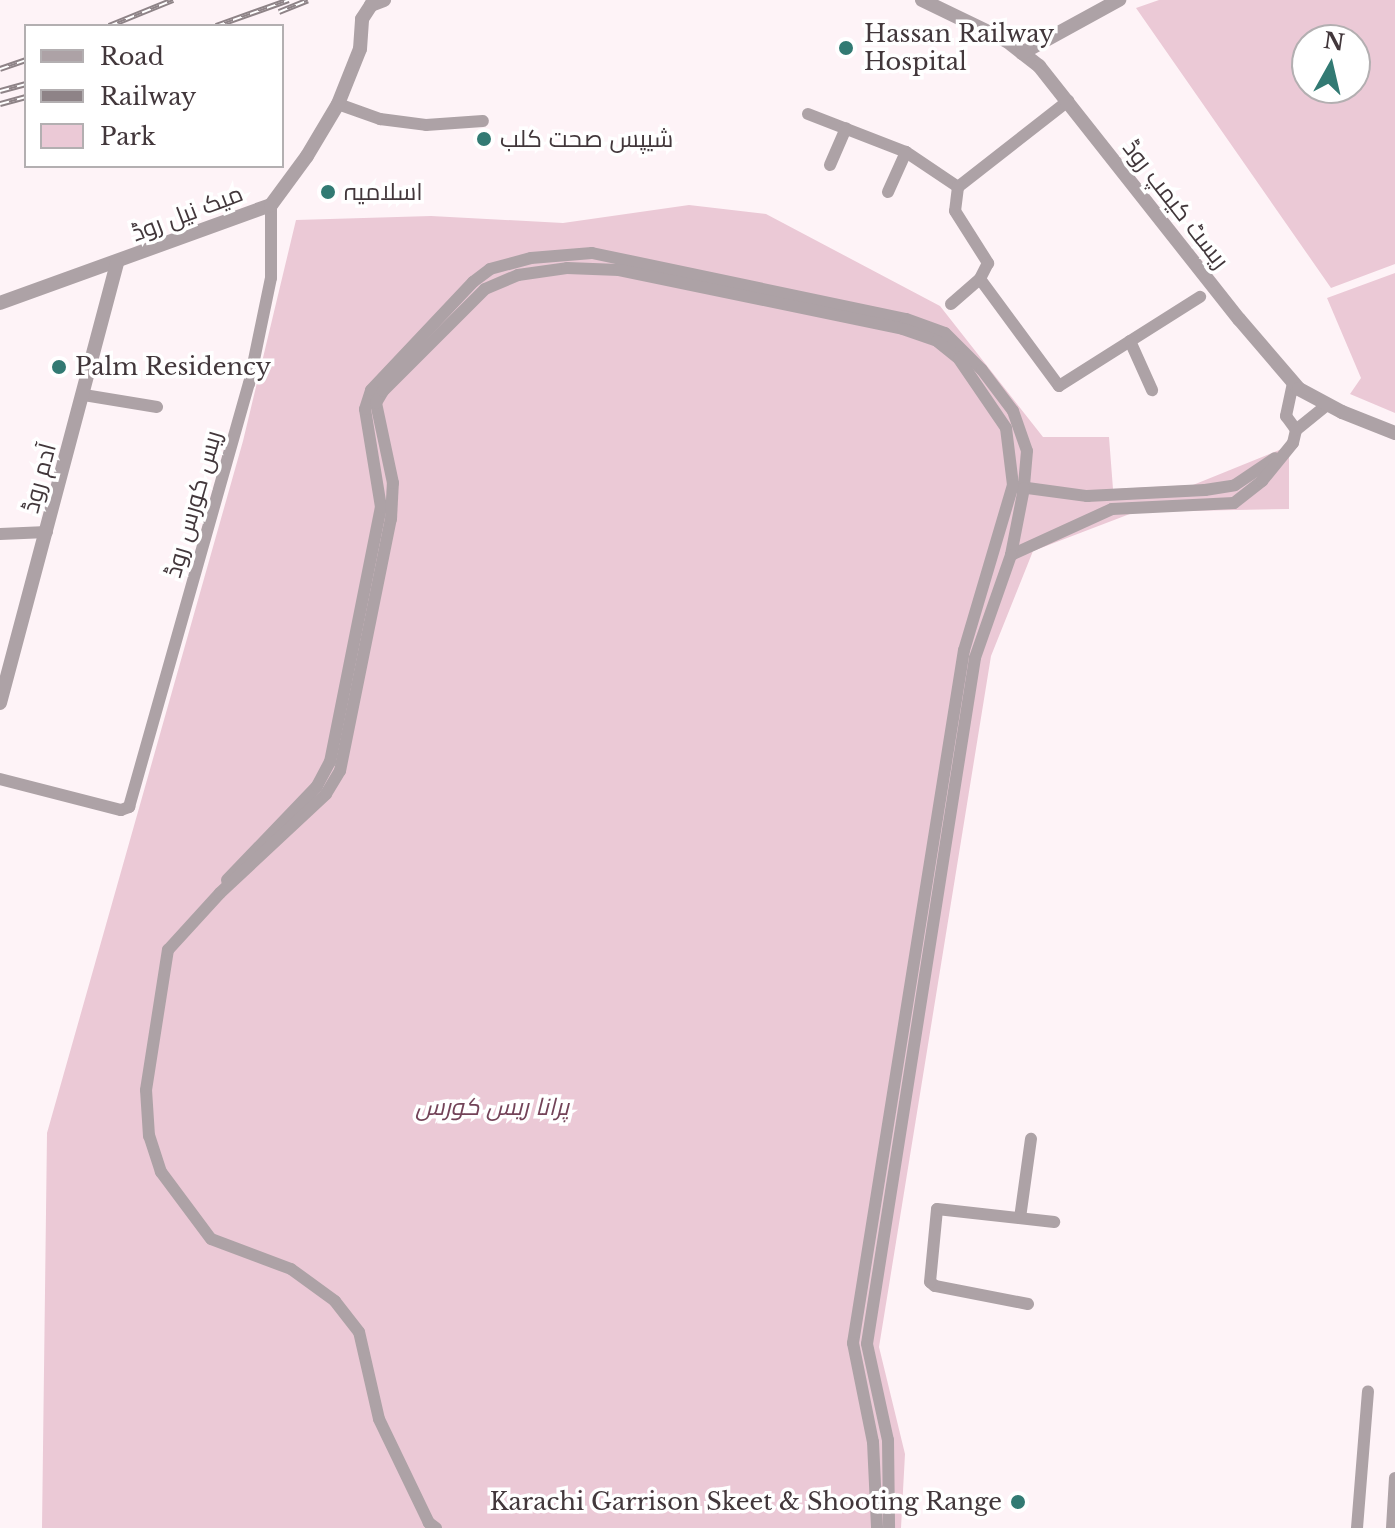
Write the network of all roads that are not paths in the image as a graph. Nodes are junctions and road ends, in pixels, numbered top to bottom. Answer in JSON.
{"nodes":[{"id":1,"x":384,"y":0,"type":"edge"},
{"id":2,"x":922,"y":0,"type":"edge"},
{"id":3,"x":1119,"y":0,"type":"edge"},
{"id":4,"x":1022,"y":53,"type":"junction"},
{"id":5,"x":1068,"y":101,"type":"junction"},
{"id":6,"x":338,"y":104,"type":"junction"},
{"id":7,"x":808,"y":114,"type":"dead end"},
{"id":8,"x":483,"y":121,"type":"dead end"},
{"id":9,"x":846,"y":128,"type":"junction"},
{"id":10,"x":906,"y":152,"type":"junction"},
{"id":11,"x":830,"y":165,"type":"dead end"},
{"id":12,"x":958,"y":187,"type":"junction"},
{"id":13,"x":888,"y":192,"type":"dead end"},
{"id":14,"x":271,"y":205,"type":"junction"},
{"id":15,"x":117,"y":263,"type":"junction"},
{"id":16,"x":980,"y":279,"type":"junction"},
{"id":17,"x":1200,"y":297,"type":"dead end"},
{"id":18,"x":0,"y":303,"type":"edge"},
{"id":19,"x":951,"y":304,"type":"dead end"},
{"id":20,"x":1130,"y":341,"type":"junction"},
{"id":21,"x":1293,"y":383,"type":"junction"},
{"id":22,"x":1152,"y":390,"type":"dead end"},
{"id":23,"x":84,"y":395,"type":"junction"},
{"id":24,"x":1327,"y":405,"type":"junction"},
{"id":25,"x":157,"y":407,"type":"dead end"},
{"id":26,"x":1395,"y":433,"type":"edge"},
{"id":27,"x":1294,"y":436,"type":"junction"},
{"id":28,"x":1019,"y":486,"type":"junction"},
{"id":29,"x":47,"y":532,"type":"junction"},
{"id":30,"x":0,"y":534,"type":"edge"},
{"id":31,"x":1011,"y":555,"type":"junction"},
{"id":32,"x":0,"y":703,"type":"edge"},
{"id":33,"x":0,"y":779,"type":"edge"},
{"id":34,"x":1031,"y":1139,"type":"dead end"},
{"id":35,"x":1020,"y":1218,"type":"junction"},
{"id":36,"x":1054,"y":1222,"type":"dead end"},
{"id":37,"x":1028,"y":1304,"type":"dead end"},
{"id":38,"x":1368,"y":1391,"type":"dead end"},
{"id":39,"x":1395,"y":1478,"type":"edge"},
{"id":40,"x":436,"y":1528,"type":"edge"},
{"id":41,"x":877,"y":1528,"type":"edge"},
{"id":42,"x":889,"y":1528,"type":"edge"},
{"id":43,"x":1357,"y":1528,"type":"edge"},
{"id":44,"x":1392,"y":1528,"type":"edge"}],
"edges":[{"from":1,"to":6,"type":"street"},
{"from":2,"to":4,"type":"street","name":"ریسٹ کیمپ روڈ"},
{"from":3,"to":4,"type":"street"},
{"from":4,"to":5,"type":"street","name":"ریسٹ کیمپ روڈ"},
{"from":5,"to":12,"type":"street"},
{"from":5,"to":21,"type":"street","name":"ریسٹ کیمپ روڈ"},
{"from":6,"to":8,"type":"street"},
{"from":6,"to":14,"type":"street","name":"میک نیل روڈ"},
{"from":7,"to":9,"type":"street"},
{"from":9,"to":10,"type":"street"},
{"from":9,"to":11,"type":"street"},
{"from":10,"to":12,"type":"street"},
{"from":10,"to":13,"type":"street"},
{"from":12,"to":16,"type":"street"},
{"from":14,"to":15,"type":"street","name":"میک نیل روڈ"},
{"from":14,"to":33,"type":"street","name":"ریس کورس روڈ"},
{"from":15,"to":18,"type":"street","name":"میک نیل روڈ"},
{"from":15,"to":23,"type":"street","name":"آدم روڈ"},
{"from":16,"to":19,"type":"street"},
{"from":16,"to":20,"type":"street"},
{"from":17,"to":20,"type":"street"},
{"from":20,"to":22,"type":"street"},
{"from":21,"to":24,"type":"street","name":"ریسٹ کیمپ روڈ"},
{"from":21,"to":27,"type":"street"},
{"from":23,"to":25,"type":"street"},
{"from":23,"to":29,"type":"street","name":"آدم روڈ"},
{"from":24,"to":26,"type":"street","name":"ریسٹ کیمپ روڈ"},
{"from":24,"to":27,"type":"street"},
{"from":27,"to":28,"type":"street"},
{"from":27,"to":31,"type":"street"},
{"from":28,"to":31,"type":"street"},
{"from":28,"to":40,"type":"street"},
{"from":28,"to":41,"type":"street"},
{"from":29,"to":30,"type":"street"},
{"from":29,"to":32,"type":"street","name":"آدم روڈ"},
{"from":31,"to":42,"type":"street"},
{"from":34,"to":35,"type":"street"},
{"from":35,"to":36,"type":"street"},
{"from":35,"to":37,"type":"street"},
{"from":38,"to":43,"type":"street"},
{"from":39,"to":44,"type":"street"}]}
